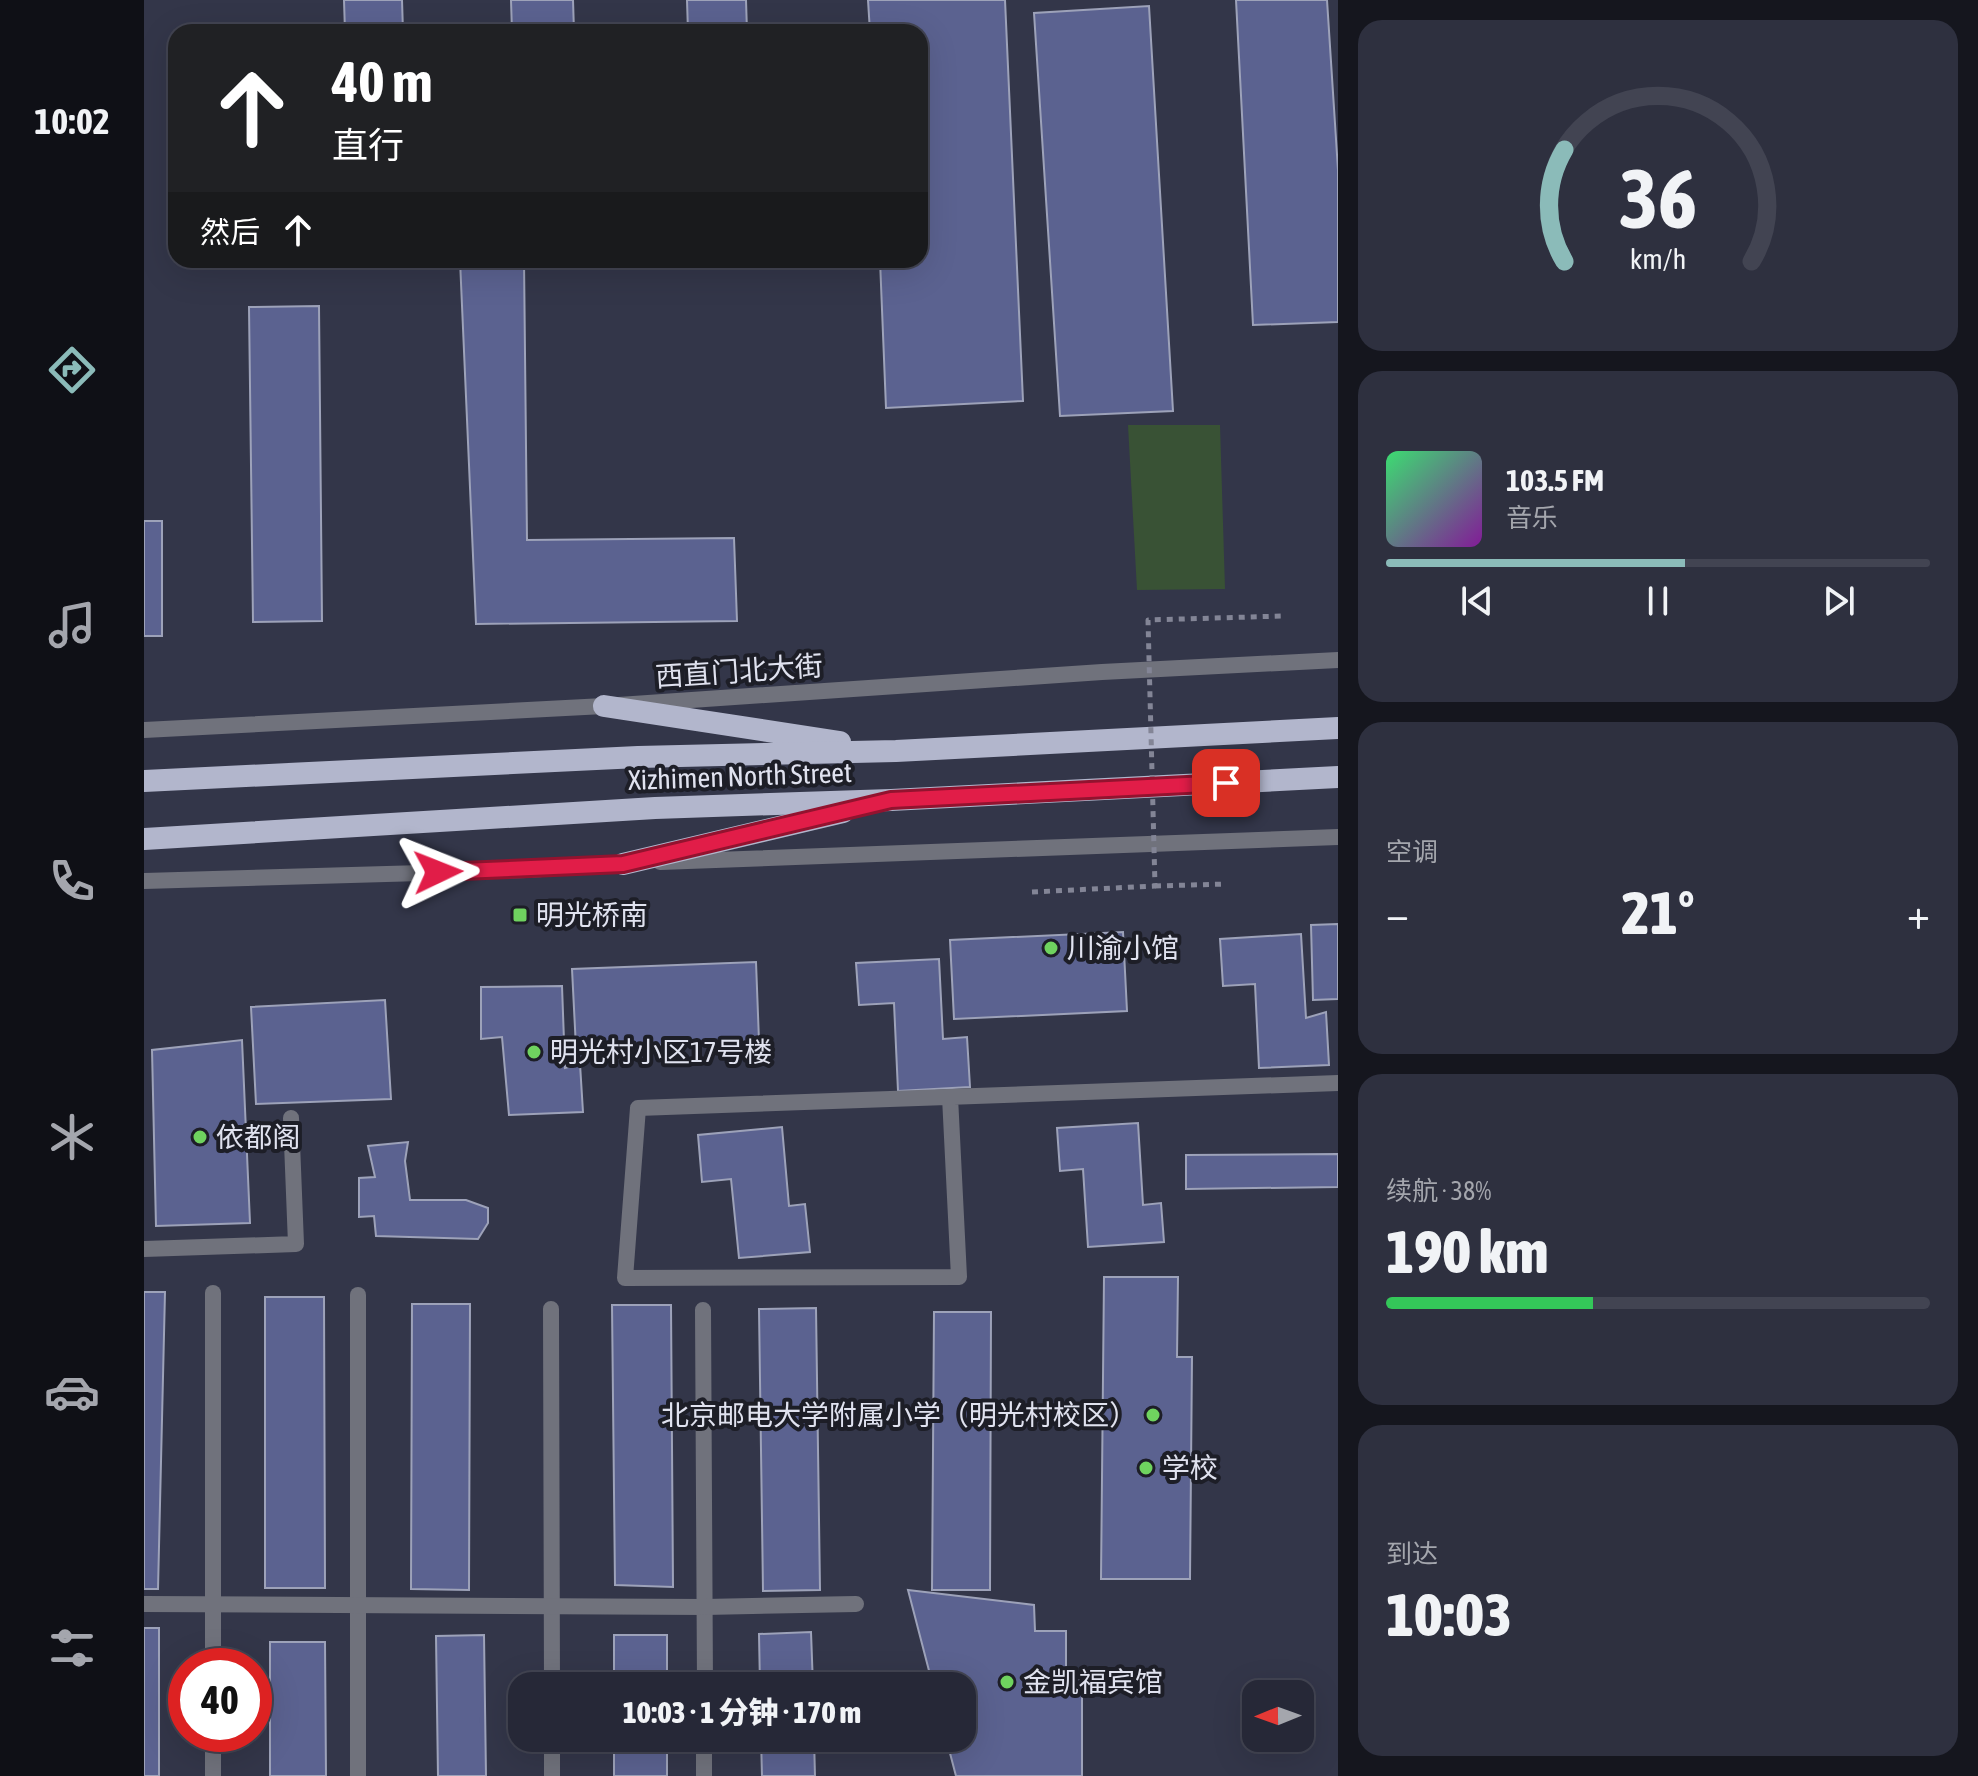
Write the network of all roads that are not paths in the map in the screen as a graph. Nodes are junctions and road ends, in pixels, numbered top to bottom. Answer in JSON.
{"nodes":[{"id":1,"x":1338,"y":660,"type":"edge"},
{"id":2,"x":604,"y":706,"type":"junction"},
{"id":3,"x":1338,"y":728,"type":"edge"},
{"id":4,"x":144,"y":730,"type":"edge"},
{"id":5,"x":896,"y":751,"type":"junction"},
{"id":6,"x":1338,"y":777,"type":"edge"},
{"id":7,"x":144,"y":781,"type":"edge"},
{"id":8,"x":891,"y":800,"type":"junction"},
{"id":9,"x":1338,"y":837,"type":"edge"},
{"id":10,"x":144,"y":839,"type":"edge"},
{"id":11,"x":623,"y":864,"type":"junction"},
{"id":12,"x":144,"y":881,"type":"edge"},
{"id":13,"x":1338,"y":1083,"type":"edge"},
{"id":14,"x":950,"y":1097,"type":"junction"},
{"id":15,"x":291,"y":1118,"type":"dead end"},
{"id":16,"x":144,"y":1249,"type":"edge"},
{"id":17,"x":213,"y":1293,"type":"dead end"},
{"id":18,"x":358,"y":1295,"type":"dead end"},
{"id":19,"x":551,"y":1309,"type":"dead end"},
{"id":20,"x":703,"y":1310,"type":"dead end"},
{"id":21,"x":212,"y":1602,"type":"junction"},
{"id":22,"x":144,"y":1604,"type":"edge"},
{"id":23,"x":357,"y":1604,"type":"junction"},
{"id":24,"x":856,"y":1604,"type":"dead end"},
{"id":25,"x":552,"y":1605,"type":"junction"},
{"id":26,"x":705,"y":1607,"type":"junction"},
{"id":27,"x":213,"y":1648,"type":"edge"},
{"id":28,"x":552,"y":1672,"type":"edge"},
{"id":29,"x":705,"y":1672,"type":"edge"},
{"id":30,"x":213,"y":1752,"type":"edge"},
{"id":31,"x":552,"y":1752,"type":"edge"},
{"id":32,"x":704,"y":1752,"type":"edge"},
{"id":33,"x":213,"y":1776,"type":"edge"},
{"id":34,"x":358,"y":1776,"type":"edge"},
{"id":35,"x":552,"y":1776,"type":"edge"},
{"id":36,"x":704,"y":1776,"type":"edge"}],
"edges":[{"from":1,"to":2,"type":"street","name":"西直门北大街"},
{"from":2,"to":4,"type":"street","name":"西直门北大街"},
{"from":2,"to":5,"type":"highway"},
{"from":3,"to":5,"type":"highway","name":"Xizhimen North Street"},
{"from":5,"to":7,"type":"highway","name":"Xizhimen North Street"},
{"from":6,"to":8,"type":"highway","name":"Xizhimen North Street"},
{"from":8,"to":10,"type":"highway","name":"Xizhimen North Street"},
{"from":8,"to":11,"type":"highway"},
{"from":9,"to":11,"type":"street"},
{"from":11,"to":12,"type":"street"},
{"from":13,"to":14,"type":"street"},
{"from":14,"to":14,"type":"street"},
{"from":15,"to":16,"type":"street"},
{"from":17,"to":21,"type":"street"},
{"from":18,"to":23,"type":"street"},
{"from":19,"to":25,"type":"street"},
{"from":20,"to":26,"type":"street"},
{"from":21,"to":22,"type":"street"},
{"from":21,"to":23,"type":"street"},
{"from":21,"to":27,"type":"street"},
{"from":23,"to":25,"type":"street"},
{"from":23,"to":34,"type":"street"},
{"from":24,"to":26,"type":"street"},
{"from":25,"to":26,"type":"street"},
{"from":25,"to":28,"type":"street"},
{"from":26,"to":29,"type":"street"},
{"from":30,"to":33,"type":"street"},
{"from":31,"to":35,"type":"street"},
{"from":32,"to":36,"type":"street"}]}
